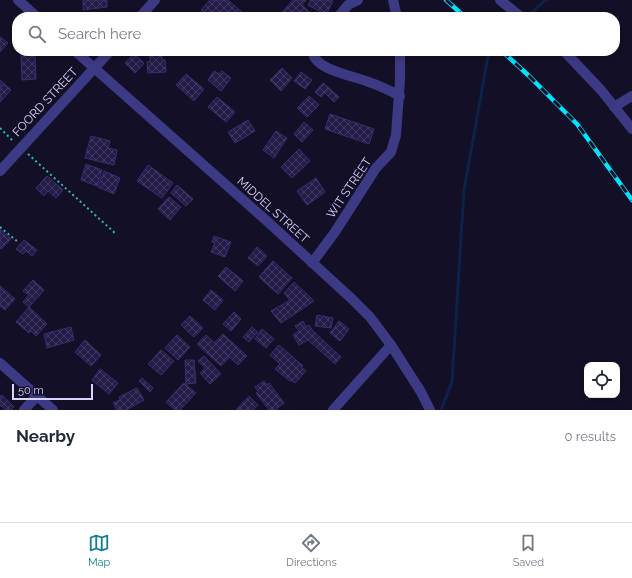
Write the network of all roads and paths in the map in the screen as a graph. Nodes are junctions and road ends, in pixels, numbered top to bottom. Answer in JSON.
{"nodes":[{"id":1,"x":18,"y":0,"type":"edge"},
{"id":2,"x":155,"y":0,"type":"edge"},
{"id":3,"x":358,"y":0,"type":"edge"},
{"id":4,"x":393,"y":0,"type":"edge"},
{"id":5,"x":500,"y":0,"type":"edge"},
{"id":6,"x":31,"y":12,"type":"edge"},
{"id":7,"x":144,"y":12,"type":"edge"},
{"id":8,"x":342,"y":12,"type":"edge"},
{"id":9,"x":396,"y":12,"type":"edge"},
{"id":10,"x":515,"y":12,"type":"edge"},
{"id":11,"x":81,"y":56,"type":"edge"},
{"id":12,"x":105,"y":56,"type":"edge"},
{"id":13,"x":313,"y":56,"type":"edge"},
{"id":14,"x":400,"y":56,"type":"edge"},
{"id":15,"x":568,"y":56,"type":"edge"},
{"id":16,"x":94,"y":68,"type":"junction"},
{"id":17,"x":400,"y":96,"type":"junction"},
{"id":18,"x":632,"y":96,"type":"edge"},
{"id":19,"x":614,"y":107,"type":"junction"},
{"id":20,"x":0,"y":128,"type":"edge"},
{"id":21,"x":632,"y":129,"type":"edge"},
{"id":22,"x":21,"y":148,"type":"junction"},
{"id":23,"x":0,"y":171,"type":"edge"},
{"id":24,"x":0,"y":227,"type":"edge"},
{"id":25,"x":116,"y":234,"type":"dead end"},
{"id":26,"x":18,"y":242,"type":"dead end"},
{"id":27,"x":312,"y":263,"type":"junction"},
{"id":28,"x":391,"y":345,"type":"junction"},
{"id":29,"x":0,"y":363,"type":"edge"},
{"id":30,"x":37,"y":396,"type":"junction"},
{"id":31,"x":24,"y":410,"type":"edge"},
{"id":32,"x":53,"y":410,"type":"edge"},
{"id":33,"x":333,"y":410,"type":"edge"},
{"id":34,"x":430,"y":410,"type":"edge"}],
"edges":[{"from":1,"to":6,"type":"street"},
{"from":2,"to":7,"type":"street"},
{"from":3,"to":8,"type":"street"},
{"from":4,"to":9,"type":"street"},
{"from":5,"to":10,"type":"street"},
{"from":11,"to":16,"type":"street","name":"MIDDEL STREET"},
{"from":12,"to":16,"type":"street","name":"FOORD STREET"},
{"from":13,"to":17,"type":"street"},
{"from":14,"to":17,"type":"street","name":"WIT STREET"},
{"from":15,"to":19,"type":"street"},
{"from":16,"to":22,"type":"street","name":"FOORD STREET"},
{"from":16,"to":27,"type":"street","name":"MIDDEL STREET"},
{"from":17,"to":27,"type":"street","name":"WIT STREET"},
{"from":18,"to":19,"type":"street"},
{"from":19,"to":21,"type":"street"},
{"from":20,"to":22,"type":"path"},
{"from":22,"to":23,"type":"street","name":"FOORD STREET"},
{"from":22,"to":25,"type":"path"},
{"from":24,"to":26,"type":"path"},
{"from":27,"to":28,"type":"street","name":"MIDDEL STREET"},
{"from":28,"to":33,"type":"street"},
{"from":28,"to":34,"type":"street","name":"MIDDEL STREET"},
{"from":29,"to":30,"type":"street"},
{"from":30,"to":31,"type":"street"},
{"from":30,"to":32,"type":"street"}]}
